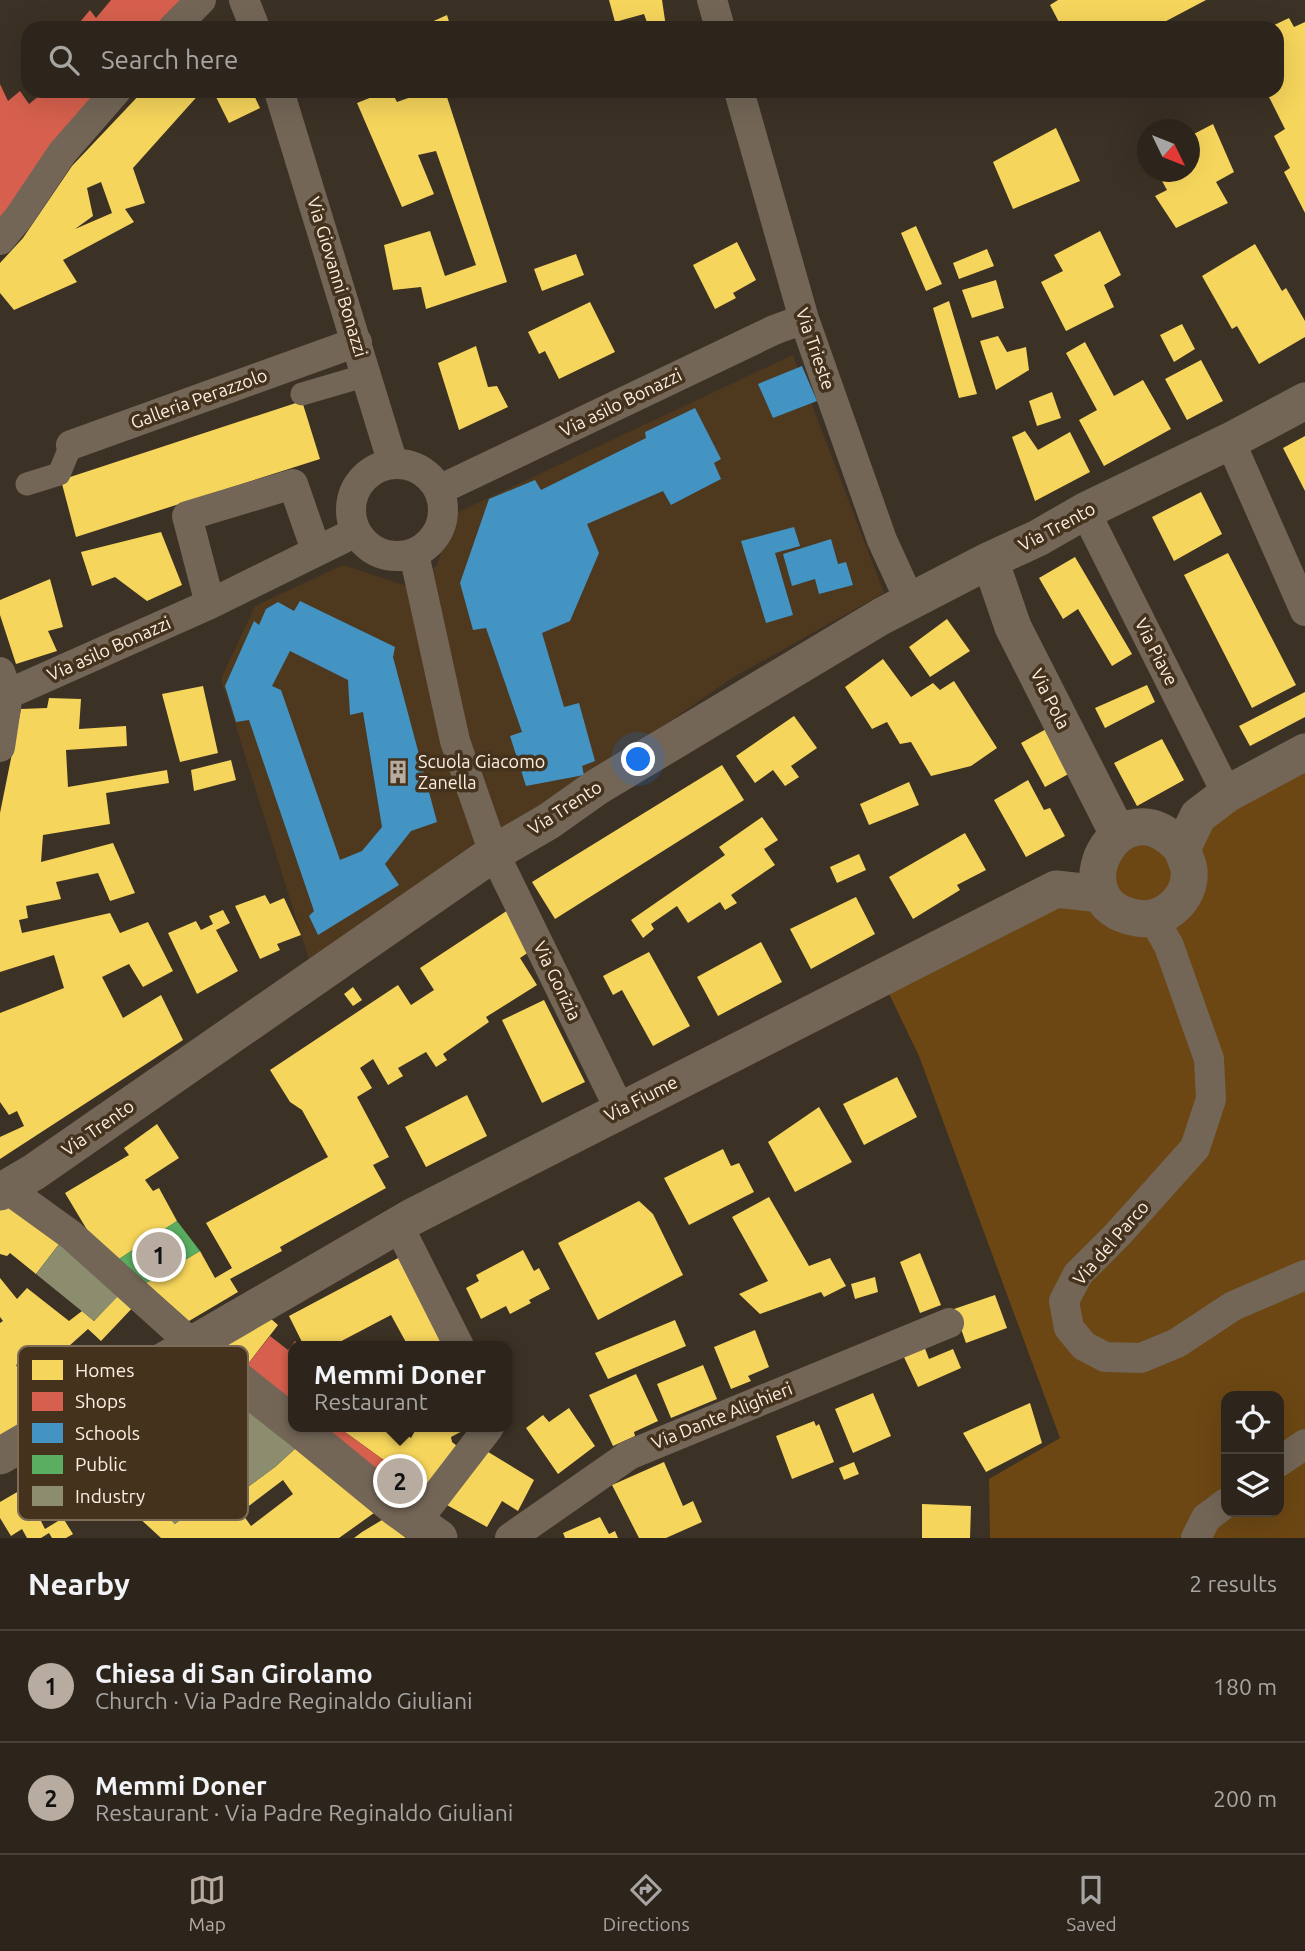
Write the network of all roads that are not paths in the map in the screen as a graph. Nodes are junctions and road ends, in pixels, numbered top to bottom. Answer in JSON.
{"nodes":[{"id":1,"x":201,"y":0,"type":"edge"},
{"id":2,"x":244,"y":0,"type":"edge"},
{"id":3,"x":712,"y":0,"type":"edge"},
{"id":4,"x":180,"y":21,"type":"edge"},
{"id":5,"x":252,"y":21,"type":"edge"},
{"id":6,"x":718,"y":21,"type":"edge"},
{"id":7,"x":110,"y":98,"type":"edge"},
{"id":8,"x":281,"y":98,"type":"edge"},
{"id":9,"x":741,"y":98,"type":"edge"},
{"id":10,"x":0,"y":240,"type":"edge"},
{"id":11,"x":804,"y":319,"type":"junction"},
{"id":12,"x":357,"y":342,"type":"junction"},
{"id":13,"x":367,"y":375,"type":"junction"},
{"id":14,"x":302,"y":394,"type":"dead end"},
{"id":15,"x":1305,"y":401,"type":"edge"},
{"id":16,"x":1230,"y":441,"type":"junction"},
{"id":17,"x":71,"y":445,"type":"joint"},
{"id":18,"x":393,"y":464,"type":"junction"},
{"id":19,"x":27,"y":484,"type":"dead end"},
{"id":20,"x":439,"y":490,"type":"junction"},
{"id":21,"x":1085,"y":511,"type":"junction"},
{"id":22,"x":356,"y":531,"type":"junction"},
{"id":23,"x":316,"y":550,"type":"junction"},
{"id":24,"x":414,"y":554,"type":"junction"},
{"id":25,"x":990,"y":560,"type":"junction"},
{"id":26,"x":910,"y":601,"type":"junction"},
{"id":27,"x":211,"y":604,"type":"junction"},
{"id":28,"x":1305,"y":611,"type":"edge"},
{"id":29,"x":4,"y":683,"type":"edge"},
{"id":30,"x":0,"y":747,"type":"edge"},
{"id":31,"x":1305,"y":752,"type":"edge"},
{"id":32,"x":1227,"y":793,"type":"junction"},
{"id":33,"x":1118,"y":834,"type":"junction"},
{"id":34,"x":1182,"y":849,"type":"junction"},
{"id":35,"x":494,"y":853,"type":"junction"},
{"id":36,"x":1101,"y":894,"type":"junction"},
{"id":37,"x":1153,"y":918,"type":"junction"},
{"id":38,"x":620,"y":1110,"type":"junction"},
{"id":39,"x":3,"y":1190,"type":"edge"},
{"id":40,"x":398,"y":1225,"type":"junction"},
{"id":41,"x":1305,"y":1275,"type":"edge"},
{"id":42,"x":949,"y":1323,"type":"dead end"},
{"id":43,"x":456,"y":1341,"type":"edge"},
{"id":44,"x":192,"y":1344,"type":"junction"},
{"id":45,"x":189,"y":1346,"type":"edge"},
{"id":46,"x":195,"y":1346,"type":"edge"},
{"id":47,"x":248,"y":1388,"type":"edge"},
{"id":48,"x":288,"y":1419,"type":"edge"},
{"id":49,"x":304,"y":1432,"type":"edge"},
{"id":50,"x":486,"y":1432,"type":"edge"},
{"id":51,"x":1305,"y":1444,"type":"edge"},
{"id":52,"x":18,"y":1446,"type":"edge"},
{"id":53,"x":0,"y":1456,"type":"edge"},
{"id":54,"x":1284,"y":1459,"type":"edge"},
{"id":55,"x":1221,"y":1507,"type":"edge"},
{"id":56,"x":428,"y":1530,"type":"edge"},
{"id":57,"x":510,"y":1538,"type":"edge"},
{"id":58,"x":1196,"y":1538,"type":"edge"}],
"edges":[{"from":1,"to":4,"type":"street"},
{"from":2,"to":5,"type":"street"},
{"from":3,"to":6,"type":"street"},
{"from":7,"to":10,"type":"street"},
{"from":8,"to":12,"type":"street","name":"Via Giovanni Bonazzi"},
{"from":9,"to":11,"type":"street","name":"Via Trieste"},
{"from":11,"to":20,"type":"street","name":"Via asilo Bonazzi"},
{"from":11,"to":26,"type":"street","name":"Via Trieste"},
{"from":12,"to":13,"type":"street","name":"Via Giovanni Bonazzi"},
{"from":12,"to":17,"type":"street","name":"Galleria Perazzolo"},
{"from":13,"to":14,"type":"street"},
{"from":13,"to":18,"type":"street","name":"Via Giovanni Bonazzi"},
{"from":15,"to":16,"type":"street","name":"Via Trento"},
{"from":16,"to":21,"type":"street","name":"Via Trento"},
{"from":16,"to":28,"type":"street"},
{"from":17,"to":19,"type":"street","name":"Galleria Perazzolo"},
{"from":18,"to":20,"type":"street"},
{"from":18,"to":22,"type":"street"},
{"from":20,"to":24,"type":"street"},
{"from":21,"to":25,"type":"street","name":"Via Trento"},
{"from":21,"to":32,"type":"street","name":"Via Piave"},
{"from":22,"to":23,"type":"street","name":"Via asilo Bonazzi"},
{"from":22,"to":24,"type":"street"},
{"from":23,"to":27,"type":"street","name":"Via asilo Bonazzi"},
{"from":23,"to":27,"type":"street"},
{"from":24,"to":35,"type":"street"},
{"from":25,"to":26,"type":"street","name":"Via Trento"},
{"from":25,"to":33,"type":"street","name":"Via Pola"},
{"from":26,"to":35,"type":"street","name":"Via Trento"},
{"from":27,"to":29,"type":"street","name":"Via asilo Bonazzi"},
{"from":29,"to":30,"type":"street"},
{"from":31,"to":32,"type":"street"},
{"from":32,"to":34,"type":"street"},
{"from":33,"to":34,"type":"street"},
{"from":33,"to":36,"type":"street"},
{"from":34,"to":37,"type":"street"},
{"from":35,"to":38,"type":"street","name":"Via Gorizia"},
{"from":35,"to":39,"type":"street","name":"Via Trento"},
{"from":36,"to":37,"type":"street"},
{"from":36,"to":38,"type":"street","name":"Via Fiume"},
{"from":37,"to":41,"type":"street","name":"Via del Parco"},
{"from":38,"to":40,"type":"street","name":"Via Fiume"},
{"from":39,"to":44,"type":"street"},
{"from":40,"to":43,"type":"street"},
{"from":40,"to":44,"type":"street","name":"Via Fiume"},
{"from":42,"to":57,"type":"street","name":"Via Dante Alighieri"},
{"from":44,"to":45,"type":"street","name":"Via Fiume"},
{"from":44,"to":46,"type":"street"},
{"from":47,"to":48,"type":"street"},
{"from":49,"to":56,"type":"street"},
{"from":50,"to":56,"type":"street"},
{"from":51,"to":54,"type":"street"},
{"from":52,"to":53,"type":"street","name":"Via Fiume"},
{"from":55,"to":58,"type":"street"}]}
